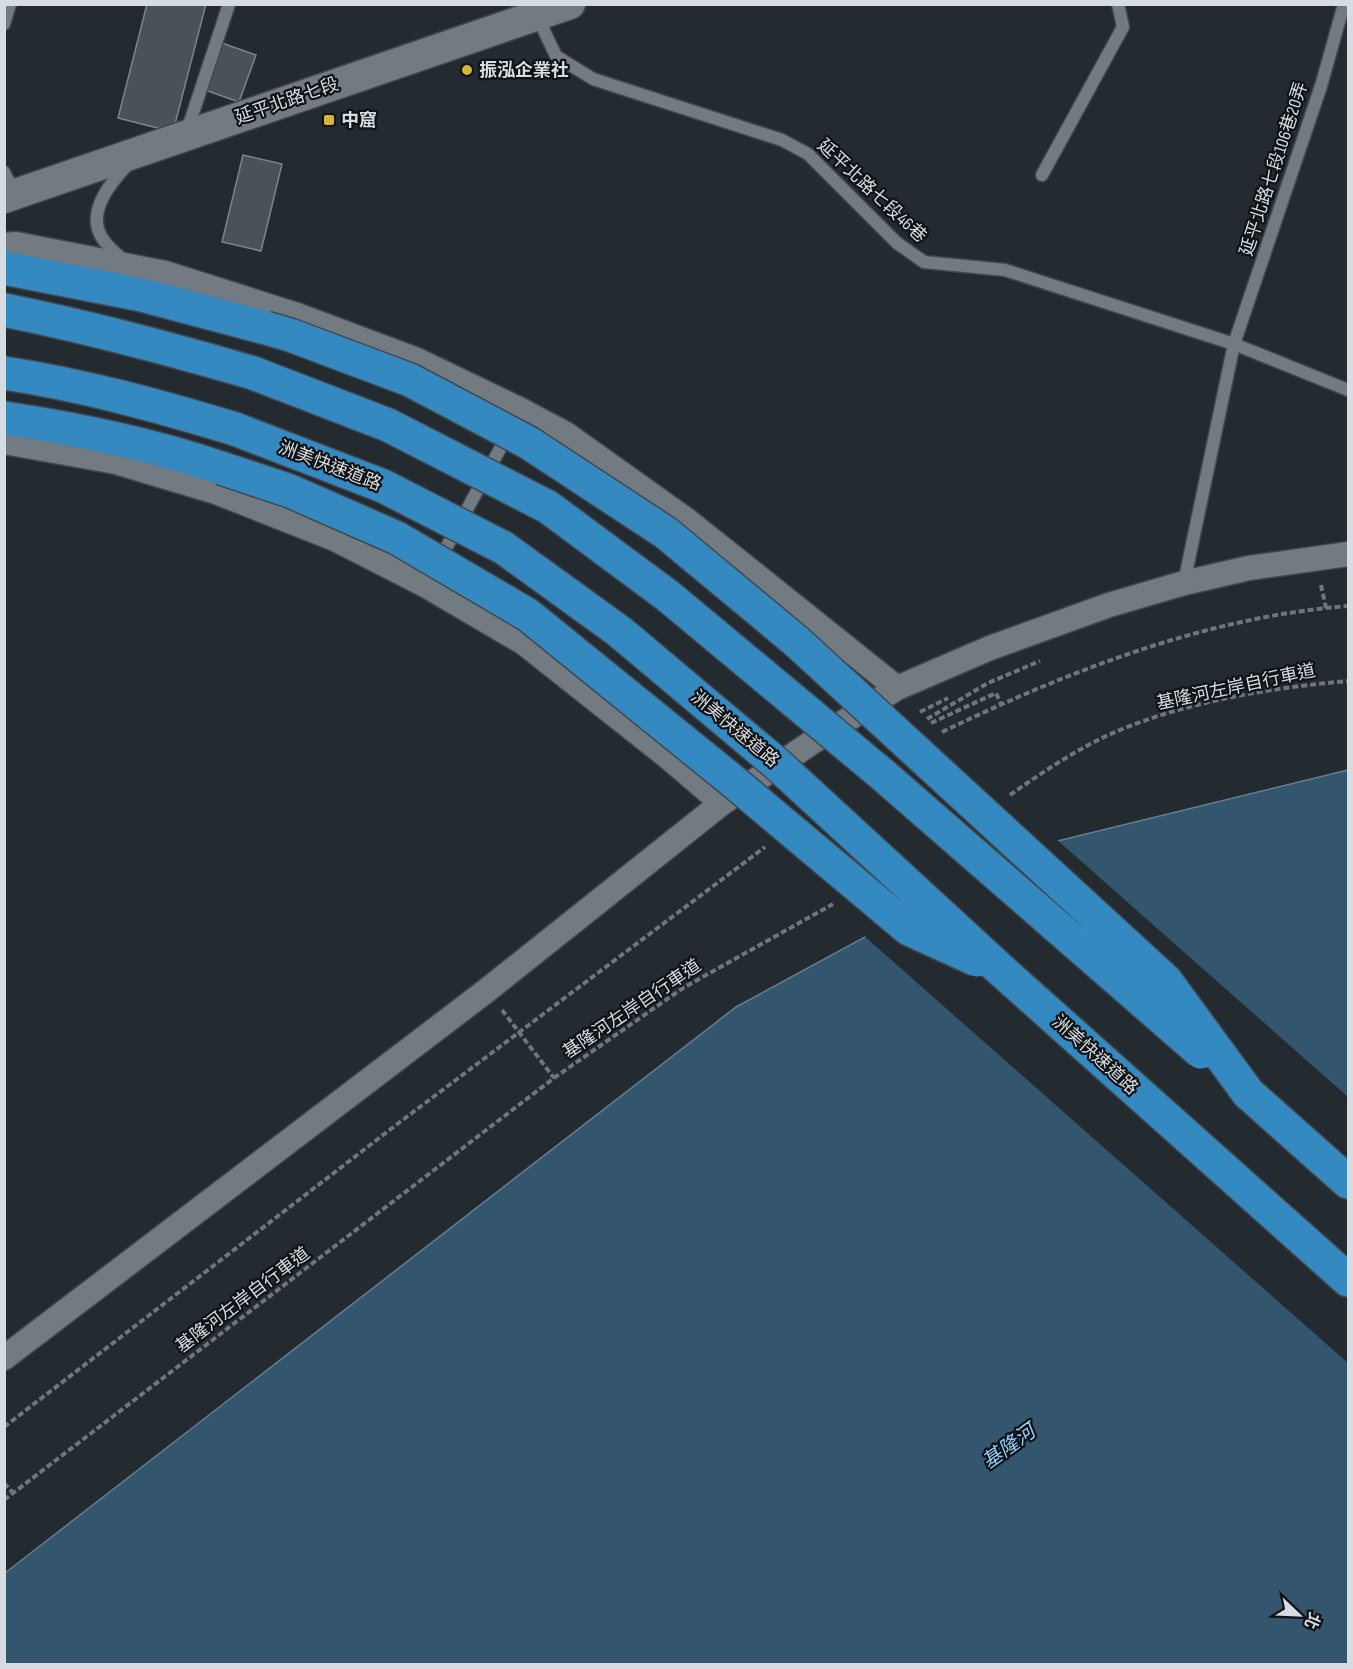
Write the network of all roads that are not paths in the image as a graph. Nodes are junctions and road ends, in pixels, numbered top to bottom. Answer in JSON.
{"nodes":[{"id":1,"x":10,"y":4,"type":"edge"},
{"id":2,"x":229,"y":4,"type":"edge"},
{"id":3,"x":570,"y":4,"type":"edge"},
{"id":4,"x":1118,"y":4,"type":"edge"},
{"id":5,"x":1344,"y":4,"type":"edge"},
{"id":6,"x":537,"y":16,"type":"junction"},
{"id":7,"x":4,"y":24,"type":"edge"},
{"id":8,"x":185,"y":135,"type":"junction"},
{"id":9,"x":143,"y":150,"type":"junction"},
{"id":10,"x":1042,"y":175,"type":"dead end"},
{"id":11,"x":8,"y":188,"type":"edge"},
{"id":12,"x":4,"y":244,"type":"edge"},
{"id":13,"x":129,"y":265,"type":"junction"},
{"id":14,"x":4,"y":268,"type":"edge"},
{"id":15,"x":4,"y":310,"type":"edge"},
{"id":16,"x":1234,"y":344,"type":"junction"},
{"id":17,"x":4,"y":373,"type":"edge"},
{"id":18,"x":1348,"y":390,"type":"edge"},
{"id":19,"x":521,"y":410,"type":"junction"},
{"id":20,"x":4,"y":418,"type":"edge"},
{"id":21,"x":4,"y":442,"type":"edge"},
{"id":22,"x":1348,"y":554,"type":"edge"},
{"id":23,"x":1184,"y":583,"type":"junction"},
{"id":24,"x":425,"y":585,"type":"junction"},
{"id":25,"x":897,"y":688,"type":"junction"},
{"id":26,"x":722,"y":803,"type":"junction"},
{"id":27,"x":1002,"y":971,"type":"junction"},
{"id":28,"x":1248,"y":1093,"type":"junction"},
{"id":29,"x":1348,"y":1182,"type":"edge"},
{"id":30,"x":1348,"y":1280,"type":"edge"},
{"id":31,"x":4,"y":1358,"type":"edge"}],
"edges":[{"from":1,"to":7,"type":"lane"},
{"from":2,"to":8,"type":"lane"},
{"from":3,"to":6,"type":"street","name":"延平北路七段"},
{"from":4,"to":10,"type":"lane"},
{"from":5,"to":16,"type":"lane","name":"延平北路七段106巷20弄"},
{"from":6,"to":8,"type":"street","name":"延平北路七段"},
{"from":6,"to":16,"type":"lane","name":"延平北路七段46巷"},
{"from":8,"to":9,"type":"street","name":"延平北路七段"},
{"from":9,"to":11,"type":"street","name":"延平北路七段"},
{"from":9,"to":13,"type":"lane"},
{"from":12,"to":13,"type":"street"},
{"from":13,"to":19,"type":"street"},
{"from":14,"to":28,"type":"highway","bridge":true},
{"from":15,"to":28,"type":"highway","bridge":true},
{"from":16,"to":18,"type":"lane","name":"延平北路七段46巷"},
{"from":16,"to":23,"type":"lane","name":"延平北路七段106巷20弄"},
{"from":17,"to":27,"type":"highway","name":"洲美快速道路","bridge":true},
{"from":19,"to":24,"type":"lane"},
{"from":19,"to":25,"type":"street"},
{"from":20,"to":27,"type":"highway","bridge":true},
{"from":21,"to":24,"type":"street"},
{"from":22,"to":23,"type":"street"},
{"from":23,"to":25,"type":"street"},
{"from":24,"to":26,"type":"street"},
{"from":25,"to":26,"type":"street"},
{"from":26,"to":31,"type":"street"},
{"from":27,"to":30,"type":"highway","name":"洲美快速道路"},
{"from":28,"to":29,"type":"highway"}]}
